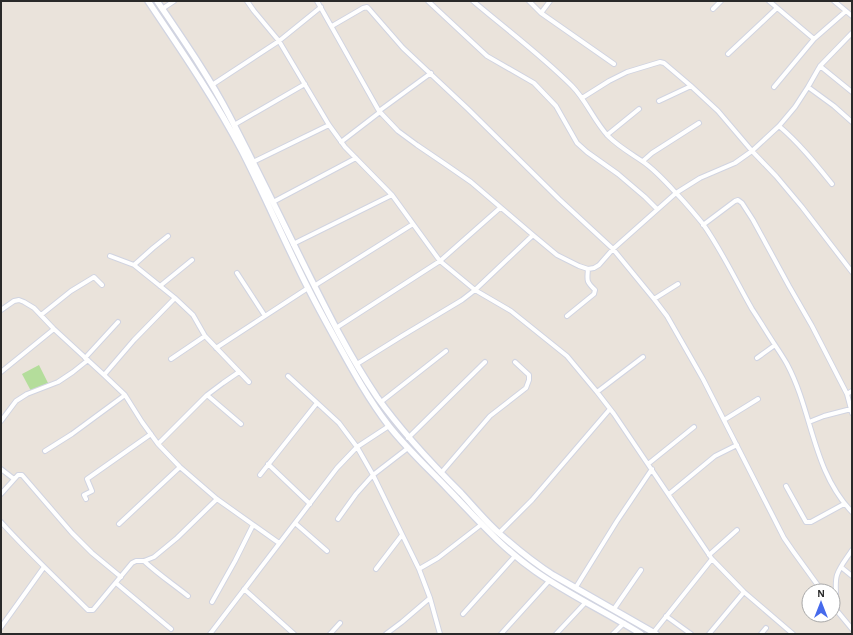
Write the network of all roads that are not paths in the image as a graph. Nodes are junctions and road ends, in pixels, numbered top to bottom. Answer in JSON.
{"nodes":[{"id":1,"x":148,"y":1,"type":"edge"},
{"id":2,"x":156,"y":1,"type":"edge"},
{"id":3,"x":174,"y":1,"type":"edge"},
{"id":4,"x":247,"y":1,"type":"edge"},
{"id":5,"x":317,"y":1,"type":"edge"},
{"id":6,"x":428,"y":1,"type":"edge"},
{"id":7,"x":472,"y":1,"type":"edge"},
{"id":8,"x":529,"y":1,"type":"edge"},
{"id":9,"x":550,"y":1,"type":"edge"},
{"id":10,"x":721,"y":1,"type":"edge"},
{"id":11,"x":768,"y":1,"type":"edge"},
{"id":12,"x":834,"y":1,"type":"edge"},
{"id":13,"x":321,"y":7,"type":"junction"},
{"id":14,"x":777,"y":8,"type":"junction"},
{"id":15,"x":162,"y":9,"type":"junction"},
{"id":16,"x":714,"y":9,"type":"dead end"},
{"id":17,"x":846,"y":11,"type":"junction"},
{"id":18,"x":541,"y":13,"type":"junction"},
{"id":19,"x":852,"y":16,"type":"edge"},
{"id":20,"x":332,"y":26,"type":"junction"},
{"id":21,"x":852,"y":33,"type":"edge"},
{"id":22,"x":814,"y":38,"type":"junction"},
{"id":23,"x":279,"y":41,"type":"junction"},
{"id":24,"x":728,"y":54,"type":"dead end"},
{"id":25,"x":614,"y":64,"type":"dead end"},
{"id":26,"x":820,"y":66,"type":"junction"},
{"id":27,"x":431,"y":73,"type":"junction"},
{"id":28,"x":305,"y":84,"type":"junction"},
{"id":29,"x":212,"y":85,"type":"junction"},
{"id":30,"x":691,"y":86,"type":"junction"},
{"id":31,"x":774,"y":87,"type":"dead end"},
{"id":32,"x":808,"y":87,"type":"junction"},
{"id":33,"x":852,"y":92,"type":"edge"},
{"id":34,"x":582,"y":98,"type":"junction"},
{"id":35,"x":659,"y":101,"type":"dead end"},
{"id":36,"x":639,"y":109,"type":"dead end"},
{"id":37,"x":379,"y":112,"type":"junction"},
{"id":38,"x":852,"y":122,"type":"edge"},
{"id":39,"x":699,"y":124,"type":"dead end"},
{"id":40,"x":234,"y":125,"type":"junction"},
{"id":41,"x":329,"y":125,"type":"junction"},
{"id":42,"x":779,"y":126,"type":"junction"},
{"id":43,"x":607,"y":135,"type":"junction"},
{"id":44,"x":341,"y":142,"type":"junction"},
{"id":45,"x":752,"y":152,"type":"junction"},
{"id":46,"x":356,"y":158,"type":"junction"},
{"id":47,"x":643,"y":161,"type":"junction"},
{"id":48,"x":253,"y":162,"type":"junction"},
{"id":49,"x":832,"y":184,"type":"dead end"},
{"id":50,"x":676,"y":193,"type":"junction"},
{"id":51,"x":392,"y":195,"type":"junction"},
{"id":52,"x":273,"y":202,"type":"junction"},
{"id":53,"x":500,"y":208,"type":"junction"},
{"id":54,"x":657,"y":208,"type":"junction"},
{"id":55,"x":413,"y":224,"type":"junction"},
{"id":56,"x":703,"y":225,"type":"junction"},
{"id":57,"x":533,"y":235,"type":"junction"},
{"id":58,"x":168,"y":236,"type":"dead end"},
{"id":59,"x":293,"y":244,"type":"junction"},
{"id":60,"x":613,"y":249,"type":"junction"},
{"id":61,"x":110,"y":256,"type":"dead end"},
{"id":62,"x":192,"y":260,"type":"dead end"},
{"id":63,"x":440,"y":260,"type":"junction"},
{"id":64,"x":134,"y":266,"type":"junction"},
{"id":65,"x":588,"y":269,"type":"junction"},
{"id":66,"x":852,"y":272,"type":"edge"},
{"id":67,"x":237,"y":273,"type":"dead end"},
{"id":68,"x":678,"y":284,"type":"dead end"},
{"id":69,"x":102,"y":285,"type":"dead end"},
{"id":70,"x":160,"y":286,"type":"junction"},
{"id":71,"x":311,"y":287,"type":"junction"},
{"id":72,"x":475,"y":290,"type":"junction"},
{"id":73,"x":175,"y":298,"type":"junction"},
{"id":74,"x":654,"y":299,"type":"junction"},
{"id":75,"x":1,"y":310,"type":"edge"},
{"id":76,"x":41,"y":315,"type":"junction"},
{"id":77,"x":265,"y":316,"type":"junction"},
{"id":78,"x":567,"y":316,"type":"dead end"},
{"id":79,"x":118,"y":322,"type":"dead end"},
{"id":80,"x":336,"y":328,"type":"junction"},
{"id":81,"x":54,"y":329,"type":"junction"},
{"id":82,"x":205,"y":336,"type":"junction"},
{"id":83,"x":775,"y":345,"type":"junction"},
{"id":84,"x":216,"y":348,"type":"junction"},
{"id":85,"x":446,"y":351,"type":"dead end"},
{"id":86,"x":643,"y":357,"type":"dead end"},
{"id":87,"x":756,"y":358,"type":"dead end"},
{"id":88,"x":86,"y":359,"type":"junction"},
{"id":89,"x":171,"y":359,"type":"dead end"},
{"id":90,"x":485,"y":362,"type":"dead end"},
{"id":91,"x":515,"y":362,"type":"dead end"},
{"id":92,"x":357,"y":364,"type":"junction"},
{"id":93,"x":1,"y":372,"type":"edge"},
{"id":94,"x":239,"y":372,"type":"junction"},
{"id":95,"x":104,"y":374,"type":"junction"},
{"id":96,"x":288,"y":376,"type":"dead end"},
{"id":97,"x":249,"y":382,"type":"dead end"},
{"id":98,"x":852,"y":390,"type":"edge"},
{"id":99,"x":597,"y":392,"type":"junction"},
{"id":100,"x":847,"y":394,"type":"junction"},
{"id":101,"x":125,"y":395,"type":"junction"},
{"id":102,"x":207,"y":396,"type":"junction"},
{"id":103,"x":758,"y":399,"type":"dead end"},
{"id":104,"x":381,"y":402,"type":"junction"},
{"id":105,"x":317,"y":403,"type":"junction"},
{"id":106,"x":610,"y":408,"type":"junction"},
{"id":107,"x":851,"y":411,"type":"edge"},
{"id":108,"x":724,"y":420,"type":"junction"},
{"id":109,"x":1,"y":421,"type":"edge"},
{"id":110,"x":809,"y":422,"type":"junction"},
{"id":111,"x":241,"y":424,"type":"dead end"},
{"id":112,"x":389,"y":426,"type":"junction"},
{"id":113,"x":694,"y":427,"type":"dead end"},
{"id":114,"x":151,"y":434,"type":"junction"},
{"id":115,"x":408,"y":438,"type":"junction"},
{"id":116,"x":158,"y":444,"type":"junction"},
{"id":117,"x":737,"y":445,"type":"junction"},
{"id":118,"x":357,"y":447,"type":"junction"},
{"id":119,"x":408,"y":448,"type":"junction"},
{"id":120,"x":45,"y":451,"type":"dead end"},
{"id":121,"x":268,"y":464,"type":"junction"},
{"id":122,"x":648,"y":464,"type":"junction"},
{"id":123,"x":180,"y":467,"type":"junction"},
{"id":124,"x":1,"y":468,"type":"edge"},
{"id":125,"x":652,"y":469,"type":"junction"},
{"id":126,"x":441,"y":473,"type":"junction"},
{"id":127,"x":260,"y":474,"type":"dead end"},
{"id":128,"x":373,"y":475,"type":"junction"},
{"id":129,"x":14,"y":478,"type":"junction"},
{"id":130,"x":786,"y":486,"type":"dead end"},
{"id":131,"x":1,"y":494,"type":"edge"},
{"id":132,"x":668,"y":494,"type":"junction"},
{"id":133,"x":86,"y":499,"type":"dead end"},
{"id":134,"x":217,"y":499,"type":"junction"},
{"id":135,"x":310,"y":504,"type":"junction"},
{"id":136,"x":844,"y":504,"type":"junction"},
{"id":137,"x":852,"y":512,"type":"edge"},
{"id":138,"x":338,"y":519,"type":"dead end"},
{"id":139,"x":1,"y":522,"type":"edge"},
{"id":140,"x":294,"y":523,"type":"junction"},
{"id":141,"x":119,"y":524,"type":"dead end"},
{"id":142,"x":482,"y":524,"type":"junction"},
{"id":143,"x":253,"y":525,"type":"junction"},
{"id":144,"x":6,"y":527,"type":"junction"},
{"id":145,"x":737,"y":530,"type":"dead end"},
{"id":146,"x":1,"y":531,"type":"edge"},
{"id":147,"x":499,"y":533,"type":"junction"},
{"id":148,"x":402,"y":535,"type":"junction"},
{"id":149,"x":279,"y":543,"type":"junction"},
{"id":150,"x":852,"y":550,"type":"edge"},
{"id":151,"x":327,"y":552,"type":"dead end"},
{"id":152,"x":515,"y":556,"type":"junction"},
{"id":153,"x":711,"y":557,"type":"junction"},
{"id":154,"x":144,"y":561,"type":"junction"},
{"id":155,"x":44,"y":567,"type":"junction"},
{"id":156,"x":841,"y":567,"type":"junction"},
{"id":157,"x":376,"y":569,"type":"dead end"},
{"id":158,"x":419,"y":569,"type":"junction"},
{"id":159,"x":641,"y":570,"type":"dead end"},
{"id":160,"x":852,"y":576,"type":"edge"},
{"id":161,"x":121,"y":577,"type":"junction"},
{"id":162,"x":550,"y":581,"type":"junction"},
{"id":163,"x":116,"y":583,"type":"junction"},
{"id":164,"x":816,"y":583,"type":"edge"},
{"id":165,"x":836,"y":583,"type":"edge"},
{"id":166,"x":576,"y":587,"type":"junction"},
{"id":167,"x":244,"y":589,"type":"junction"},
{"id":168,"x":744,"y":592,"type":"junction"},
{"id":169,"x":188,"y":596,"type":"dead end"},
{"id":170,"x":430,"y":598,"type":"junction"},
{"id":171,"x":212,"y":602,"type":"dead end"},
{"id":172,"x":586,"y":602,"type":"junction"},
{"id":173,"x":614,"y":609,"type":"junction"},
{"id":174,"x":463,"y":614,"type":"dead end"},
{"id":175,"x":666,"y":616,"type":"junction"},
{"id":176,"x":841,"y":616,"type":"edge"},
{"id":177,"x":340,"y":623,"type":"dead end"},
{"id":178,"x":624,"y":623,"type":"junction"},
{"id":179,"x":1,"y":627,"type":"edge"},
{"id":180,"x":766,"y":628,"type":"dead end"},
{"id":181,"x":171,"y":629,"type":"dead end"},
{"id":182,"x":852,"y":629,"type":"edge"},
{"id":183,"x":654,"y":633,"type":"edge"},
{"id":184,"x":210,"y":634,"type":"edge"},
{"id":185,"x":294,"y":634,"type":"edge"},
{"id":186,"x":330,"y":634,"type":"edge"},
{"id":187,"x":386,"y":634,"type":"edge"},
{"id":188,"x":440,"y":634,"type":"edge"},
{"id":189,"x":500,"y":634,"type":"edge"},
{"id":190,"x":556,"y":634,"type":"edge"},
{"id":191,"x":613,"y":634,"type":"edge"},
{"id":192,"x":641,"y":634,"type":"edge"},
{"id":193,"x":691,"y":634,"type":"edge"},
{"id":194,"x":709,"y":634,"type":"edge"},
{"id":195,"x":761,"y":634,"type":"edge"},
{"id":196,"x":793,"y":634,"type":"edge"}],
"edges":[{"from":1,"to":71,"type":"main road"},
{"from":2,"to":15,"type":"main road"},
{"from":3,"to":15,"type":"street"},
{"from":4,"to":23,"type":"street"},
{"from":5,"to":13,"type":"street"},
{"from":6,"to":54,"type":"street"},
{"from":7,"to":34,"type":"street"},
{"from":8,"to":18,"type":"street"},
{"from":9,"to":18,"type":"street"},
{"from":10,"to":16,"type":"street"},
{"from":11,"to":14,"type":"street"},
{"from":12,"to":17,"type":"street"},
{"from":13,"to":20,"type":"street"},
{"from":13,"to":23,"type":"street"},
{"from":14,"to":22,"type":"street"},
{"from":14,"to":24,"type":"street"},
{"from":15,"to":29,"type":"main road"},
{"from":17,"to":19,"type":"street"},
{"from":17,"to":22,"type":"street"},
{"from":18,"to":25,"type":"street"},
{"from":20,"to":27,"type":"street"},
{"from":20,"to":37,"type":"street"},
{"from":21,"to":26,"type":"street"},
{"from":22,"to":31,"type":"street"},
{"from":23,"to":28,"type":"street"},
{"from":23,"to":29,"type":"street"},
{"from":26,"to":32,"type":"street"},
{"from":26,"to":33,"type":"street"},
{"from":27,"to":37,"type":"street"},
{"from":27,"to":60,"type":"street"},
{"from":28,"to":40,"type":"street"},
{"from":28,"to":41,"type":"street"},
{"from":29,"to":40,"type":"main road"},
{"from":30,"to":34,"type":"street"},
{"from":30,"to":35,"type":"street"},
{"from":30,"to":45,"type":"street"},
{"from":32,"to":38,"type":"street"},
{"from":32,"to":42,"type":"street"},
{"from":34,"to":43,"type":"street"},
{"from":36,"to":43,"type":"street"},
{"from":37,"to":44,"type":"street"},
{"from":37,"to":53,"type":"street"},
{"from":39,"to":47,"type":"street"},
{"from":40,"to":48,"type":"main road"},
{"from":41,"to":44,"type":"street"},
{"from":41,"to":48,"type":"street"},
{"from":42,"to":45,"type":"street"},
{"from":42,"to":49,"type":"street"},
{"from":43,"to":47,"type":"street"},
{"from":44,"to":46,"type":"street"},
{"from":45,"to":50,"type":"street"},
{"from":45,"to":66,"type":"street"},
{"from":46,"to":51,"type":"street"},
{"from":46,"to":52,"type":"street"},
{"from":47,"to":50,"type":"street"},
{"from":48,"to":52,"type":"main road"},
{"from":50,"to":54,"type":"street"},
{"from":50,"to":56,"type":"street"},
{"from":51,"to":55,"type":"street"},
{"from":51,"to":59,"type":"street"},
{"from":52,"to":59,"type":"main road"},
{"from":53,"to":57,"type":"street"},
{"from":53,"to":63,"type":"street"},
{"from":54,"to":60,"type":"street"},
{"from":55,"to":63,"type":"street"},
{"from":55,"to":71,"type":"street"},
{"from":56,"to":83,"type":"street"},
{"from":56,"to":100,"type":"street"},
{"from":57,"to":65,"type":"street"},
{"from":57,"to":72,"type":"street"},
{"from":58,"to":64,"type":"street"},
{"from":59,"to":71,"type":"main road"},
{"from":60,"to":65,"type":"street"},
{"from":60,"to":74,"type":"street"},
{"from":61,"to":64,"type":"street"},
{"from":62,"to":70,"type":"street"},
{"from":63,"to":72,"type":"street"},
{"from":63,"to":80,"type":"street"},
{"from":64,"to":70,"type":"street"},
{"from":65,"to":78,"type":"street"},
{"from":67,"to":77,"type":"street"},
{"from":68,"to":74,"type":"street"},
{"from":69,"to":76,"type":"street"},
{"from":70,"to":73,"type":"street"},
{"from":71,"to":77,"type":"street"},
{"from":71,"to":80,"type":"main road"},
{"from":71,"to":112,"type":"main road"},
{"from":72,"to":92,"type":"street"},
{"from":72,"to":99,"type":"street"},
{"from":73,"to":82,"type":"street"},
{"from":73,"to":95,"type":"street"},
{"from":74,"to":108,"type":"street"},
{"from":75,"to":76,"type":"street"},
{"from":76,"to":81,"type":"street"},
{"from":77,"to":84,"type":"street"},
{"from":79,"to":88,"type":"street"},
{"from":80,"to":92,"type":"main road"},
{"from":81,"to":88,"type":"street"},
{"from":81,"to":93,"type":"street"},
{"from":82,"to":84,"type":"street"},
{"from":82,"to":89,"type":"street"},
{"from":83,"to":87,"type":"street"},
{"from":83,"to":110,"type":"street"},
{"from":84,"to":94,"type":"street"},
{"from":85,"to":104,"type":"street"},
{"from":86,"to":99,"type":"street"},
{"from":88,"to":95,"type":"street"},
{"from":88,"to":109,"type":"street"},
{"from":90,"to":115,"type":"street"},
{"from":91,"to":126,"type":"street"},
{"from":92,"to":104,"type":"main road"},
{"from":94,"to":97,"type":"street"},
{"from":94,"to":102,"type":"street"},
{"from":95,"to":101,"type":"street"},
{"from":96,"to":105,"type":"street"},
{"from":98,"to":100,"type":"street"},
{"from":99,"to":106,"type":"street"},
{"from":100,"to":107,"type":"street"},
{"from":101,"to":114,"type":"street"},
{"from":101,"to":120,"type":"street"},
{"from":102,"to":111,"type":"street"},
{"from":102,"to":116,"type":"street"},
{"from":103,"to":108,"type":"street"},
{"from":104,"to":115,"type":"main road"},
{"from":105,"to":118,"type":"street"},
{"from":105,"to":121,"type":"street"},
{"from":106,"to":122,"type":"street"},
{"from":106,"to":147,"type":"street"},
{"from":107,"to":110,"type":"street"},
{"from":108,"to":117,"type":"street"},
{"from":110,"to":136,"type":"street"},
{"from":112,"to":118,"type":"street"},
{"from":112,"to":119,"type":"main road"},
{"from":113,"to":122,"type":"street"},
{"from":114,"to":116,"type":"street"},
{"from":114,"to":133,"type":"street"},
{"from":115,"to":126,"type":"main road"},
{"from":116,"to":123,"type":"street"},
{"from":117,"to":132,"type":"street"},
{"from":117,"to":164,"type":"street"},
{"from":118,"to":128,"type":"street"},
{"from":118,"to":135,"type":"street"},
{"from":119,"to":128,"type":"street"},
{"from":119,"to":142,"type":"main road"},
{"from":121,"to":127,"type":"street"},
{"from":121,"to":135,"type":"street"},
{"from":122,"to":125,"type":"street"},
{"from":123,"to":134,"type":"street"},
{"from":123,"to":141,"type":"street"},
{"from":124,"to":129,"type":"street"},
{"from":125,"to":132,"type":"street"},
{"from":125,"to":166,"type":"street"},
{"from":126,"to":147,"type":"main road"},
{"from":128,"to":138,"type":"street"},
{"from":128,"to":148,"type":"street"},
{"from":129,"to":131,"type":"street"},
{"from":129,"to":161,"type":"street"},
{"from":130,"to":136,"type":"street"},
{"from":132,"to":153,"type":"street"},
{"from":134,"to":143,"type":"street"},
{"from":134,"to":154,"type":"street"},
{"from":135,"to":140,"type":"street"},
{"from":136,"to":137,"type":"street"},
{"from":139,"to":144,"type":"street"},
{"from":140,"to":149,"type":"street"},
{"from":140,"to":151,"type":"street"},
{"from":142,"to":152,"type":"main road"},
{"from":142,"to":158,"type":"street"},
{"from":143,"to":149,"type":"street"},
{"from":143,"to":171,"type":"street"},
{"from":144,"to":146,"type":"street"},
{"from":144,"to":155,"type":"street"},
{"from":145,"to":153,"type":"street"},
{"from":147,"to":166,"type":"main road"},
{"from":148,"to":157,"type":"street"},
{"from":148,"to":158,"type":"street"},
{"from":149,"to":167,"type":"street"},
{"from":150,"to":156,"type":"street"},
{"from":152,"to":162,"type":"main road"},
{"from":152,"to":174,"type":"street"},
{"from":153,"to":168,"type":"street"},
{"from":153,"to":175,"type":"street"},
{"from":154,"to":161,"type":"street"},
{"from":154,"to":169,"type":"street"},
{"from":155,"to":163,"type":"street"},
{"from":155,"to":179,"type":"street"},
{"from":156,"to":160,"type":"street"},
{"from":156,"to":165,"type":"street"},
{"from":158,"to":170,"type":"street"},
{"from":159,"to":173,"type":"street"},
{"from":161,"to":163,"type":"street"},
{"from":162,"to":172,"type":"main road"},
{"from":162,"to":189,"type":"street"},
{"from":163,"to":181,"type":"street"},
{"from":166,"to":173,"type":"main road"},
{"from":167,"to":184,"type":"street"},
{"from":167,"to":185,"type":"street"},
{"from":168,"to":194,"type":"street"},
{"from":168,"to":196,"type":"street"},
{"from":170,"to":187,"type":"street"},
{"from":170,"to":188,"type":"street"},
{"from":172,"to":178,"type":"main road"},
{"from":172,"to":190,"type":"street"},
{"from":173,"to":183,"type":"main road"},
{"from":175,"to":183,"type":"street"},
{"from":175,"to":193,"type":"street"},
{"from":176,"to":182,"type":"street"},
{"from":177,"to":186,"type":"street"},
{"from":178,"to":191,"type":"street"},
{"from":178,"to":192,"type":"main road"},
{"from":180,"to":195,"type":"street"}]}
